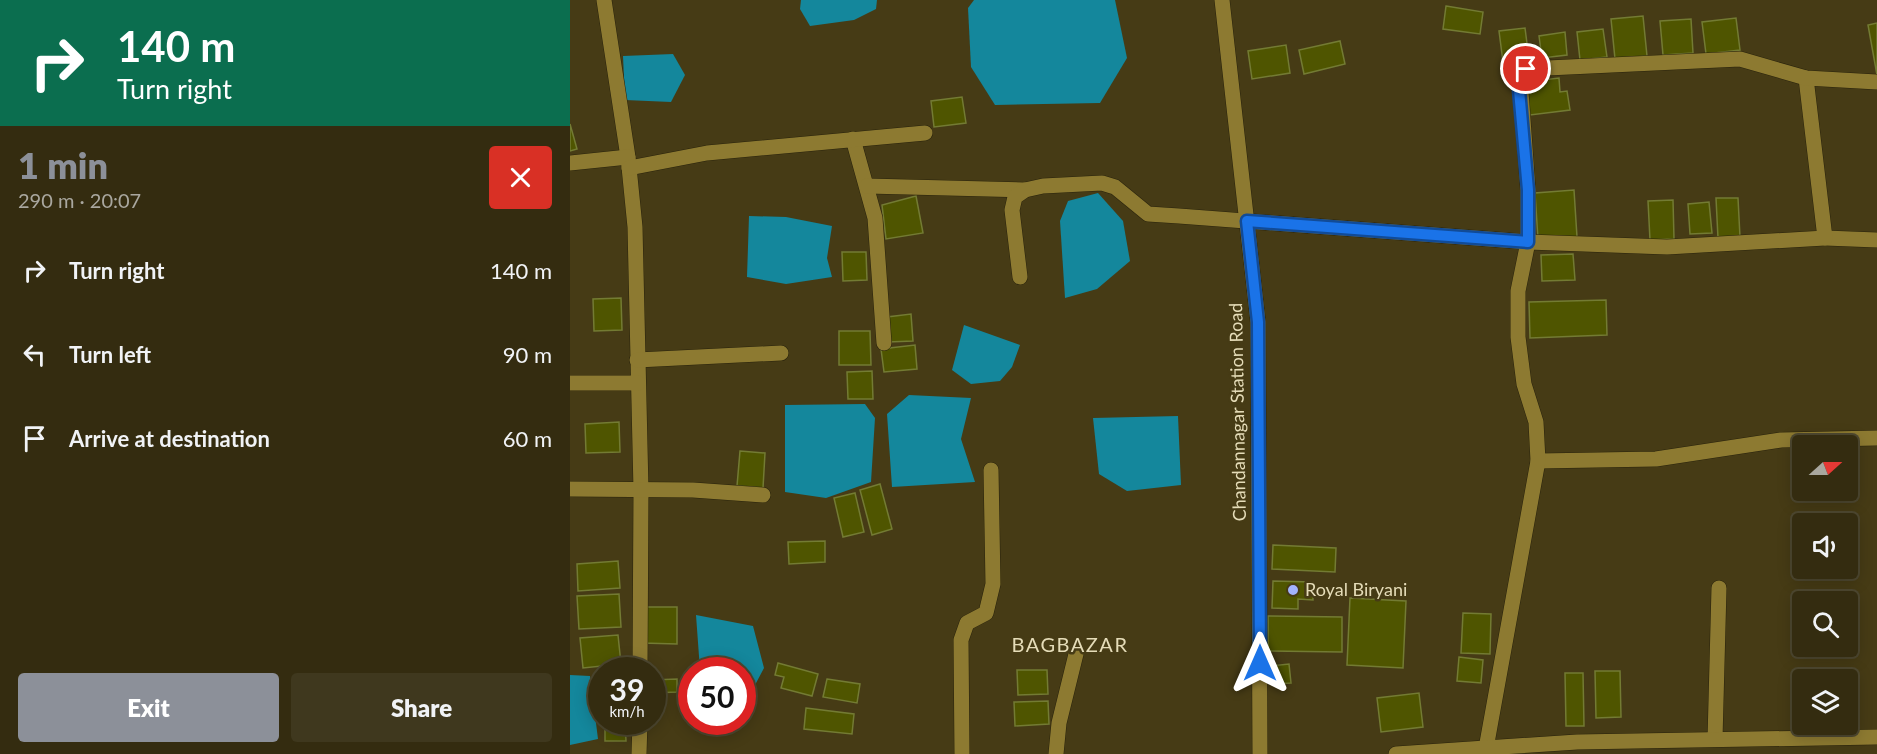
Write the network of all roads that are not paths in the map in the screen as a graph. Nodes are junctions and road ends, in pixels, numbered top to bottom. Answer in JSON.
{"nodes":[{"id":1,"x":604,"y":0,"type":"edge"},
{"id":2,"x":1222,"y":0,"type":"edge"},
{"id":3,"x":1806,"y":78,"type":"junction"},
{"id":4,"x":1877,"y":82,"type":"edge"},
{"id":5,"x":925,"y":133,"type":"dead end"},
{"id":6,"x":853,"y":139,"type":"junction"},
{"id":7,"x":629,"y":162,"type":"junction"},
{"id":8,"x":570,"y":163,"type":"edge"},
{"id":9,"x":867,"y":186,"type":"junction"},
{"id":10,"x":1025,"y":190,"type":"junction"},
{"id":11,"x":1247,"y":221,"type":"junction"},
{"id":12,"x":1825,"y":238,"type":"junction"},
{"id":13,"x":1877,"y":240,"type":"edge"},
{"id":14,"x":1528,"y":242,"type":"junction"},
{"id":15,"x":1020,"y":277,"type":"dead end"},
{"id":16,"x":884,"y":343,"type":"dead end"},
{"id":17,"x":781,"y":353,"type":"dead end"},
{"id":18,"x":637,"y":360,"type":"junction"},
{"id":19,"x":570,"y":382,"type":"edge"},
{"id":20,"x":638,"y":383,"type":"junction"},
{"id":21,"x":1877,"y":438,"type":"edge"},
{"id":22,"x":1539,"y":461,"type":"junction"},
{"id":23,"x":991,"y":470,"type":"dead end"},
{"id":24,"x":570,"y":489,"type":"edge"},
{"id":25,"x":641,"y":490,"type":"junction"},
{"id":26,"x":763,"y":495,"type":"dead end"},
{"id":27,"x":1719,"y":588,"type":"dead end"},
{"id":28,"x":1076,"y":654,"type":"dead end"},
{"id":29,"x":640,"y":657,"type":"edge"},
{"id":30,"x":640,"y":735,"type":"edge"},
{"id":31,"x":1877,"y":737,"type":"edge"},
{"id":32,"x":1715,"y":739,"type":"junction"},
{"id":33,"x":1486,"y":752,"type":"edge"},
{"id":34,"x":639,"y":754,"type":"edge"},
{"id":35,"x":962,"y":754,"type":"edge"},
{"id":36,"x":1056,"y":754,"type":"edge"},
{"id":37,"x":1260,"y":754,"type":"edge"},
{"id":38,"x":1396,"y":754,"type":"edge"}],
"edges":[{"from":1,"to":7,"type":"street"},
{"from":2,"to":11,"type":"street","name":"Chandannagar Station Road"},
{"from":3,"to":4,"type":"street"},
{"from":3,"to":12,"type":"street"},
{"from":3,"to":14,"type":"street"},
{"from":5,"to":6,"type":"street"},
{"from":6,"to":7,"type":"street"},
{"from":6,"to":9,"type":"street"},
{"from":7,"to":8,"type":"street"},
{"from":7,"to":18,"type":"street"},
{"from":9,"to":10,"type":"street"},
{"from":9,"to":16,"type":"street"},
{"from":10,"to":11,"type":"street"},
{"from":10,"to":15,"type":"street"},
{"from":11,"to":14,"type":"street"},
{"from":11,"to":37,"type":"street","name":"Chandannagar Station Road"},
{"from":12,"to":13,"type":"street"},
{"from":12,"to":14,"type":"street"},
{"from":14,"to":22,"type":"street"},
{"from":17,"to":18,"type":"street"},
{"from":18,"to":20,"type":"street"},
{"from":19,"to":20,"type":"street"},
{"from":20,"to":25,"type":"street"},
{"from":21,"to":22,"type":"street"},
{"from":22,"to":33,"type":"street"},
{"from":23,"to":35,"type":"street"},
{"from":24,"to":25,"type":"street"},
{"from":25,"to":26,"type":"street"},
{"from":25,"to":29,"type":"street"},
{"from":27,"to":32,"type":"street"},
{"from":28,"to":36,"type":"street"},
{"from":30,"to":34,"type":"street"},
{"from":31,"to":32,"type":"street"},
{"from":32,"to":33,"type":"street"},
{"from":33,"to":38,"type":"street"}]}
